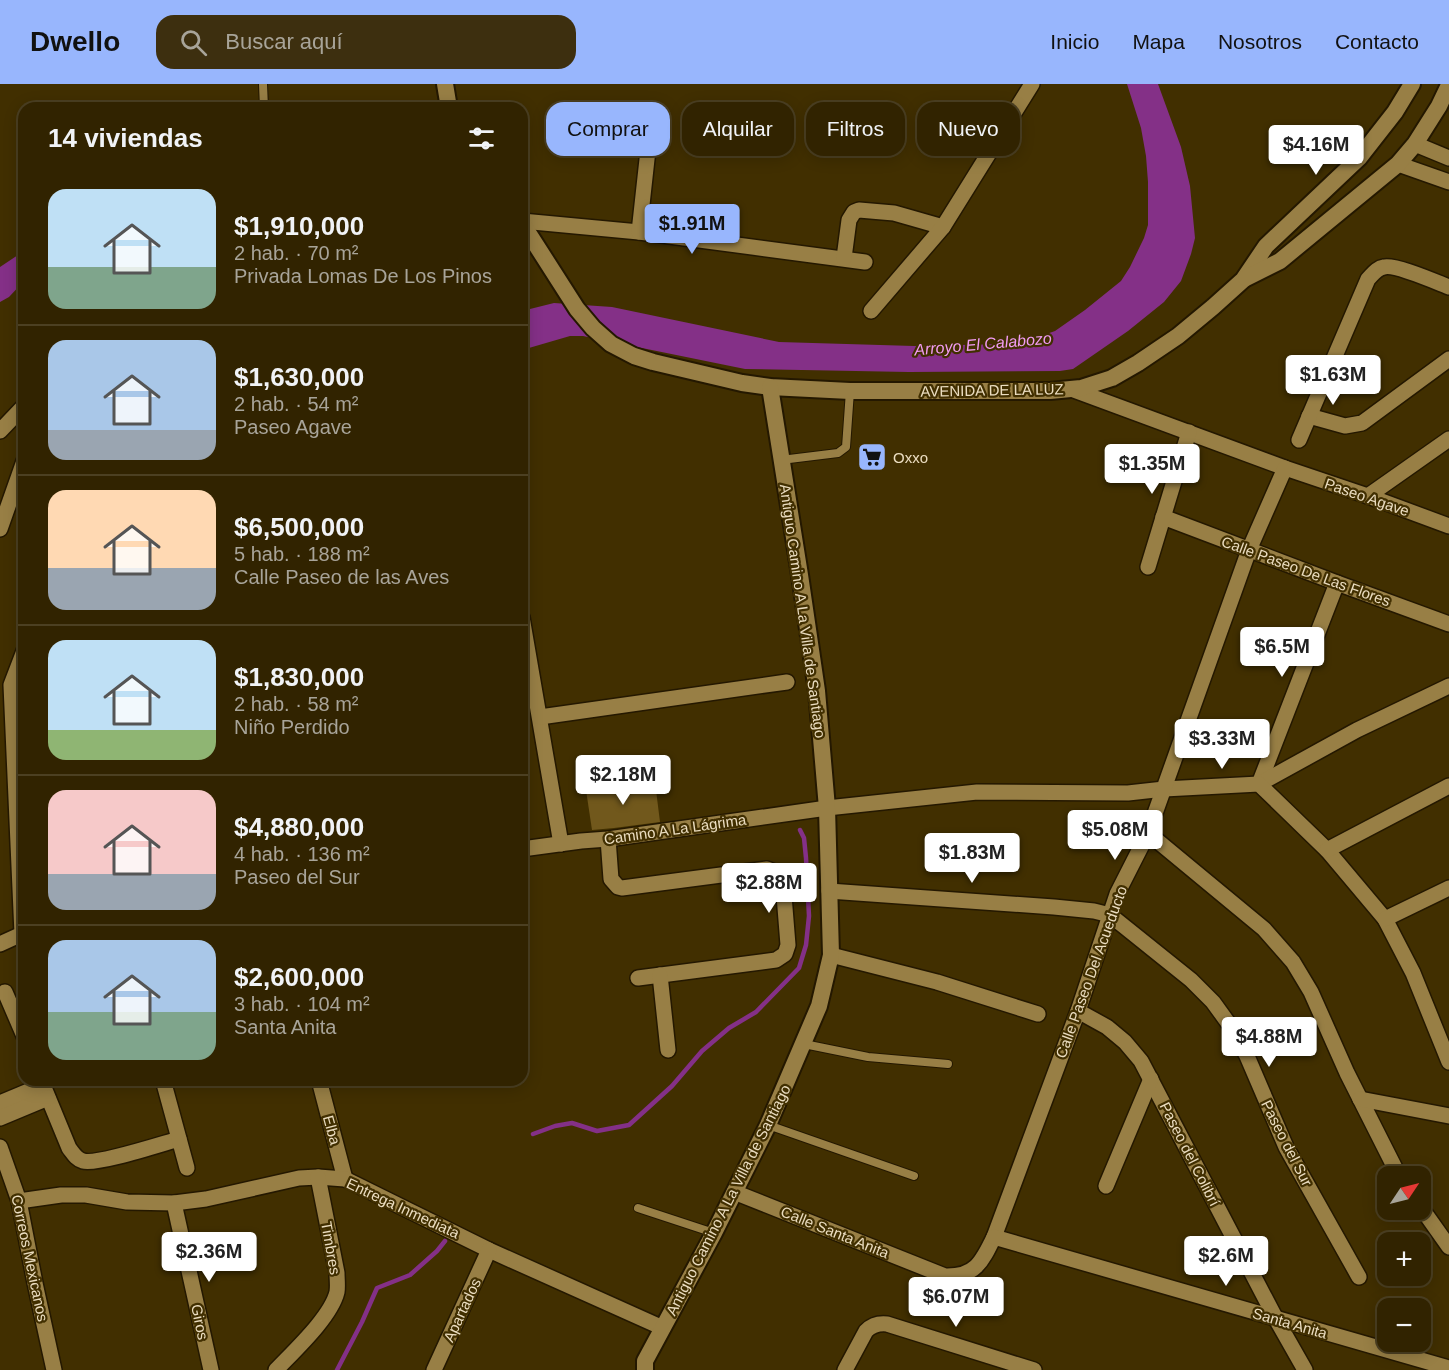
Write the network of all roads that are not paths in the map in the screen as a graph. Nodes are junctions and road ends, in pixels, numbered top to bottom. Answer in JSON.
{"nodes":[{"id":1,"x":264,"y":84,"type":"edge"},
{"id":2,"x":445,"y":84,"type":"edge"},
{"id":3,"x":1032,"y":84,"type":"edge"},
{"id":4,"x":1412,"y":84,"type":"edge"},
{"id":5,"x":1449,"y":85,"type":"edge"},
{"id":6,"x":264,"y":102,"type":"edge"},
{"id":7,"x":448,"y":102,"type":"edge"},
{"id":8,"x":1415,"y":144,"type":"junction"},
{"id":9,"x":647,"y":156,"type":"edge"},
{"id":10,"x":1449,"y":160,"type":"edge"},
{"id":11,"x":1398,"y":164,"type":"junction"},
{"id":12,"x":1444,"y":180,"type":"edge"},
{"id":13,"x":528,"y":223,"type":"edge"},
{"id":14,"x":943,"y":227,"type":"junction"},
{"id":15,"x":639,"y":232,"type":"junction"},
{"id":16,"x":528,"y":233,"type":"edge"},
{"id":17,"x":844,"y":258,"type":"junction"},
{"id":18,"x":865,"y":262,"type":"dead end"},
{"id":19,"x":1243,"y":280,"type":"junction"},
{"id":20,"x":1449,"y":287,"type":"edge"},
{"id":21,"x":871,"y":311,"type":"dead end"},
{"id":22,"x":1449,"y":359,"type":"edge"},
{"id":23,"x":770,"y":387,"type":"junction"},
{"id":24,"x":1071,"y":389,"type":"junction"},
{"id":25,"x":850,"y":391,"type":"junction"},
{"id":26,"x":18,"y":412,"type":"edge"},
{"id":27,"x":1309,"y":416,"type":"junction"},
{"id":28,"x":0,"y":431,"type":"edge"},
{"id":29,"x":1189,"y":432,"type":"junction"},
{"id":30,"x":1449,"y":439,"type":"edge"},
{"id":31,"x":1299,"y":440,"type":"dead end"},
{"id":32,"x":781,"y":459,"type":"junction"},
{"id":33,"x":1284,"y":468,"type":"junction"},
{"id":34,"x":18,"y":472,"type":"edge"},
{"id":35,"x":6,"y":493,"type":"edge"},
{"id":36,"x":1368,"y":496,"type":"junction"},
{"id":37,"x":1163,"y":517,"type":"junction"},
{"id":38,"x":1449,"y":526,"type":"edge"},
{"id":39,"x":0,"y":529,"type":"edge"},
{"id":40,"x":1249,"y":550,"type":"junction"},
{"id":41,"x":1148,"y":567,"type":"dead end"},
{"id":42,"x":1336,"y":583,"type":"junction"},
{"id":43,"x":1448,"y":621,"type":"edge"},
{"id":44,"x":528,"y":650,"type":"edge"},
{"id":45,"x":18,"y":673,"type":"edge"},
{"id":46,"x":787,"y":682,"type":"dead end"},
{"id":47,"x":6,"y":685,"type":"edge"},
{"id":48,"x":1449,"y":686,"type":"edge"},
{"id":49,"x":540,"y":717,"type":"junction"},
{"id":50,"x":1259,"y":784,"type":"junction"},
{"id":51,"x":1449,"y":786,"type":"edge"},
{"id":52,"x":1164,"y":789,"type":"junction"},
{"id":53,"x":827,"y":808,"type":"junction"},
{"id":54,"x":1148,"y":833,"type":"junction"},
{"id":55,"x":608,"y":839,"type":"junction"},
{"id":56,"x":561,"y":844,"type":"junction"},
{"id":57,"x":528,"y":848,"type":"edge"},
{"id":58,"x":1327,"y":850,"type":"junction"},
{"id":59,"x":18,"y":860,"type":"edge"},
{"id":60,"x":1449,"y":888,"type":"edge"},
{"id":61,"x":829,"y":891,"type":"junction"},
{"id":62,"x":1110,"y":915,"type":"junction"},
{"id":63,"x":1385,"y":919,"type":"junction"},
{"id":64,"x":18,"y":935,"type":"edge"},
{"id":65,"x":0,"y":944,"type":"edge"},
{"id":66,"x":831,"y":955,"type":"junction"},
{"id":67,"x":660,"y":975,"type":"junction"},
{"id":68,"x":638,"y":978,"type":"dead end"},
{"id":69,"x":5,"y":992,"type":"dead end"},
{"id":70,"x":18,"y":1008,"type":"edge"},
{"id":71,"x":1078,"y":1011,"type":"junction"},
{"id":72,"x":1038,"y":1014,"type":"dead end"},
{"id":73,"x":804,"y":1044,"type":"junction"},
{"id":74,"x":668,"y":1050,"type":"dead end"},
{"id":75,"x":1449,"y":1062,"type":"edge"},
{"id":76,"x":948,"y":1064,"type":"dead end"},
{"id":77,"x":1151,"y":1079,"type":"junction"},
{"id":78,"x":165,"y":1086,"type":"edge"},
{"id":79,"x":321,"y":1086,"type":"edge"},
{"id":80,"x":44,"y":1088,"type":"edge"},
{"id":81,"x":1360,"y":1099,"type":"junction"},
{"id":82,"x":0,"y":1103,"type":"edge"},
{"id":83,"x":1449,"y":1116,"type":"edge"},
{"id":84,"x":0,"y":1118,"type":"edge"},
{"id":85,"x":768,"y":1125,"type":"junction"},
{"id":86,"x":179,"y":1139,"type":"junction"},
{"id":87,"x":0,"y":1147,"type":"edge"},
{"id":88,"x":1394,"y":1166,"type":"edge"},
{"id":89,"x":187,"y":1168,"type":"dead end"},
{"id":90,"x":914,"y":1176,"type":"dead end"},
{"id":91,"x":318,"y":1177,"type":"junction"},
{"id":92,"x":345,"y":1179,"type":"junction"},
{"id":93,"x":6,"y":1181,"type":"edge"},
{"id":94,"x":1106,"y":1186,"type":"dead end"},
{"id":95,"x":734,"y":1192,"type":"junction"},
{"id":96,"x":19,"y":1201,"type":"junction"},
{"id":97,"x":174,"y":1203,"type":"junction"},
{"id":98,"x":638,"y":1208,"type":"dead end"},
{"id":99,"x":1430,"y":1220,"type":"edge"},
{"id":100,"x":714,"y":1233,"type":"junction"},
{"id":101,"x":994,"y":1237,"type":"junction"},
{"id":102,"x":1449,"y":1247,"type":"edge"},
{"id":103,"x":489,"y":1250,"type":"junction"},
{"id":104,"x":970,"y":1271,"type":"joint"},
{"id":105,"x":1359,"y":1276,"type":"dead end"},
{"id":106,"x":1276,"y":1319,"type":"junction"},
{"id":107,"x":663,"y":1328,"type":"junction"},
{"id":108,"x":642,"y":1367,"type":"edge"},
{"id":109,"x":1013,"y":1367,"type":"edge"},
{"id":110,"x":1449,"y":1368,"type":"edge"},
{"id":111,"x":54,"y":1370,"type":"edge"},
{"id":112,"x":211,"y":1370,"type":"edge"},
{"id":113,"x":276,"y":1370,"type":"edge"},
{"id":114,"x":434,"y":1370,"type":"edge"},
{"id":115,"x":844,"y":1370,"type":"edge"},
{"id":116,"x":1034,"y":1370,"type":"edge"},
{"id":117,"x":1305,"y":1370,"type":"edge"}],
"edges":[{"from":1,"to":6,"type":"lane"},
{"from":2,"to":7,"type":"street"},
{"from":3,"to":14,"type":"street"},
{"from":4,"to":19,"type":"street"},
{"from":5,"to":8,"type":"street"},
{"from":8,"to":10,"type":"street"},
{"from":8,"to":11,"type":"street"},
{"from":9,"to":15,"type":"street"},
{"from":10,"to":12,"type":"street"},
{"from":11,"to":12,"type":"street"},
{"from":11,"to":19,"type":"street"},
{"from":13,"to":15,"type":"street"},
{"from":14,"to":17,"type":"street"},
{"from":14,"to":21,"type":"street"},
{"from":15,"to":17,"type":"street"},
{"from":16,"to":23,"type":"street","name":"AVENIDA DE LA LUZ"},
{"from":17,"to":18,"type":"street"},
{"from":19,"to":24,"type":"street","name":"AVENIDA DE LA LUZ"},
{"from":20,"to":27,"type":"street"},
{"from":22,"to":27,"type":"street"},
{"from":23,"to":25,"type":"street","name":"AVENIDA DE LA LUZ"},
{"from":23,"to":32,"type":"street","name":"Antiguo Camino A La Villa de Santiago"},
{"from":24,"to":25,"type":"street","name":"AVENIDA DE LA LUZ"},
{"from":24,"to":29,"type":"street","name":"Paseo Agave"},
{"from":25,"to":32,"type":"lane"},
{"from":26,"to":28,"type":"street"},
{"from":27,"to":31,"type":"street"},
{"from":29,"to":33,"type":"street","name":"Paseo Agave"},
{"from":29,"to":37,"type":"street"},
{"from":30,"to":36,"type":"street"},
{"from":32,"to":53,"type":"street","name":"Antiguo Camino A La Villa de Santiago"},
{"from":33,"to":36,"type":"street","name":"Paseo Agave"},
{"from":33,"to":40,"type":"street","name":"Calle Paseo Del Acueducto"},
{"from":34,"to":35,"type":"street"},
{"from":35,"to":39,"type":"street"},
{"from":36,"to":38,"type":"street","name":"Paseo Agave"},
{"from":37,"to":40,"type":"street","name":"Calle Paseo De Las Flores"},
{"from":37,"to":41,"type":"street"},
{"from":40,"to":42,"type":"street","name":"Calle Paseo De Las Flores"},
{"from":40,"to":52,"type":"street","name":"Calle Paseo Del Acueducto"},
{"from":42,"to":43,"type":"street","name":"Calle Paseo De Las Flores"},
{"from":42,"to":50,"type":"street"},
{"from":44,"to":49,"type":"street"},
{"from":45,"to":47,"type":"street"},
{"from":46,"to":49,"type":"street"},
{"from":47,"to":59,"type":"street"},
{"from":48,"to":50,"type":"street"},
{"from":49,"to":56,"type":"street"},
{"from":50,"to":52,"type":"street","name":"Camino A La Lágrima"},
{"from":50,"to":58,"type":"street"},
{"from":51,"to":58,"type":"street"},
{"from":52,"to":53,"type":"street","name":"Camino A La Lágrima"},
{"from":52,"to":54,"type":"street","name":"Calle Paseo Del Acueducto"},
{"from":53,"to":55,"type":"street","name":"Camino A La Lágrima"},
{"from":53,"to":61,"type":"street","name":"Antiguo Camino A La Villa de Santiago"},
{"from":54,"to":62,"type":"street","name":"Calle Paseo Del Acueducto"},
{"from":54,"to":81,"type":"street"},
{"from":55,"to":56,"type":"street","name":"Camino A La Lágrima"},
{"from":55,"to":67,"type":"street"},
{"from":56,"to":57,"type":"street","name":"Camino A La Lágrima"},
{"from":58,"to":63,"type":"street"},
{"from":60,"to":63,"type":"street"},
{"from":61,"to":62,"type":"street"},
{"from":61,"to":66,"type":"street","name":"Antiguo Camino A La Villa de Santiago"},
{"from":62,"to":71,"type":"street","name":"Calle Paseo Del Acueducto"},
{"from":62,"to":105,"type":"street","name":"Paseo del Sur"},
{"from":63,"to":75,"type":"street"},
{"from":64,"to":65,"type":"street"},
{"from":66,"to":72,"type":"street"},
{"from":66,"to":73,"type":"street","name":"Antiguo Camino A La Villa de Santiago"},
{"from":67,"to":68,"type":"street"},
{"from":67,"to":74,"type":"street"},
{"from":69,"to":70,"type":"street"},
{"from":71,"to":77,"type":"street","name":"Paseo del Colibrí"},
{"from":71,"to":101,"type":"street","name":"Calle Paseo Del Acueducto"},
{"from":73,"to":76,"type":"lane"},
{"from":73,"to":85,"type":"street","name":"Antiguo Camino A La Villa de Santiago"},
{"from":77,"to":94,"type":"street"},
{"from":77,"to":106,"type":"street","name":"Paseo del Colibrí"},
{"from":78,"to":86,"type":"street"},
{"from":79,"to":92,"type":"street","name":"Elba"},
{"from":80,"to":82,"type":"street"},
{"from":80,"to":84,"type":"street"},
{"from":80,"to":86,"type":"street"},
{"from":81,"to":83,"type":"street"},
{"from":81,"to":88,"type":"street"},
{"from":85,"to":90,"type":"lane"},
{"from":85,"to":95,"type":"street","name":"Antiguo Camino A La Villa de Santiago"},
{"from":86,"to":89,"type":"street"},
{"from":87,"to":93,"type":"street","name":"Correos Mexicanos"},
{"from":91,"to":92,"type":"street","name":"Entrega Inmediata"},
{"from":91,"to":97,"type":"street","name":"Entrega Inmediata"},
{"from":91,"to":113,"type":"street","name":"Timbres"},
{"from":92,"to":103,"type":"street","name":"Entrega Inmediata"},
{"from":93,"to":96,"type":"street","name":"Correos Mexicanos"},
{"from":95,"to":100,"type":"street","name":"Antiguo Camino A La Villa de Santiago"},
{"from":95,"to":104,"type":"street","name":"Calle Santa Anita"},
{"from":96,"to":97,"type":"street","name":"Entrega Inmediata"},
{"from":96,"to":111,"type":"street","name":"Correos Mexicanos"},
{"from":97,"to":112,"type":"street","name":"Giros"},
{"from":98,"to":100,"type":"lane"},
{"from":99,"to":102,"type":"street"},
{"from":100,"to":107,"type":"street","name":"Antiguo Camino A La Villa de Santiago"},
{"from":101,"to":104,"type":"street","name":"Calle Paseo Del Acueducto"},
{"from":101,"to":106,"type":"street","name":"Santa Anita"},
{"from":103,"to":107,"type":"street","name":"Entrega Inmediata"},
{"from":103,"to":114,"type":"street","name":"Apartados"},
{"from":106,"to":110,"type":"street","name":"Santa Anita"},
{"from":106,"to":117,"type":"street","name":"Paseo del Colibrí"},
{"from":107,"to":108,"type":"street","name":"Antiguo Camino A La Villa de Santiago"},
{"from":109,"to":115,"type":"street"},
{"from":109,"to":116,"type":"street"}]}
